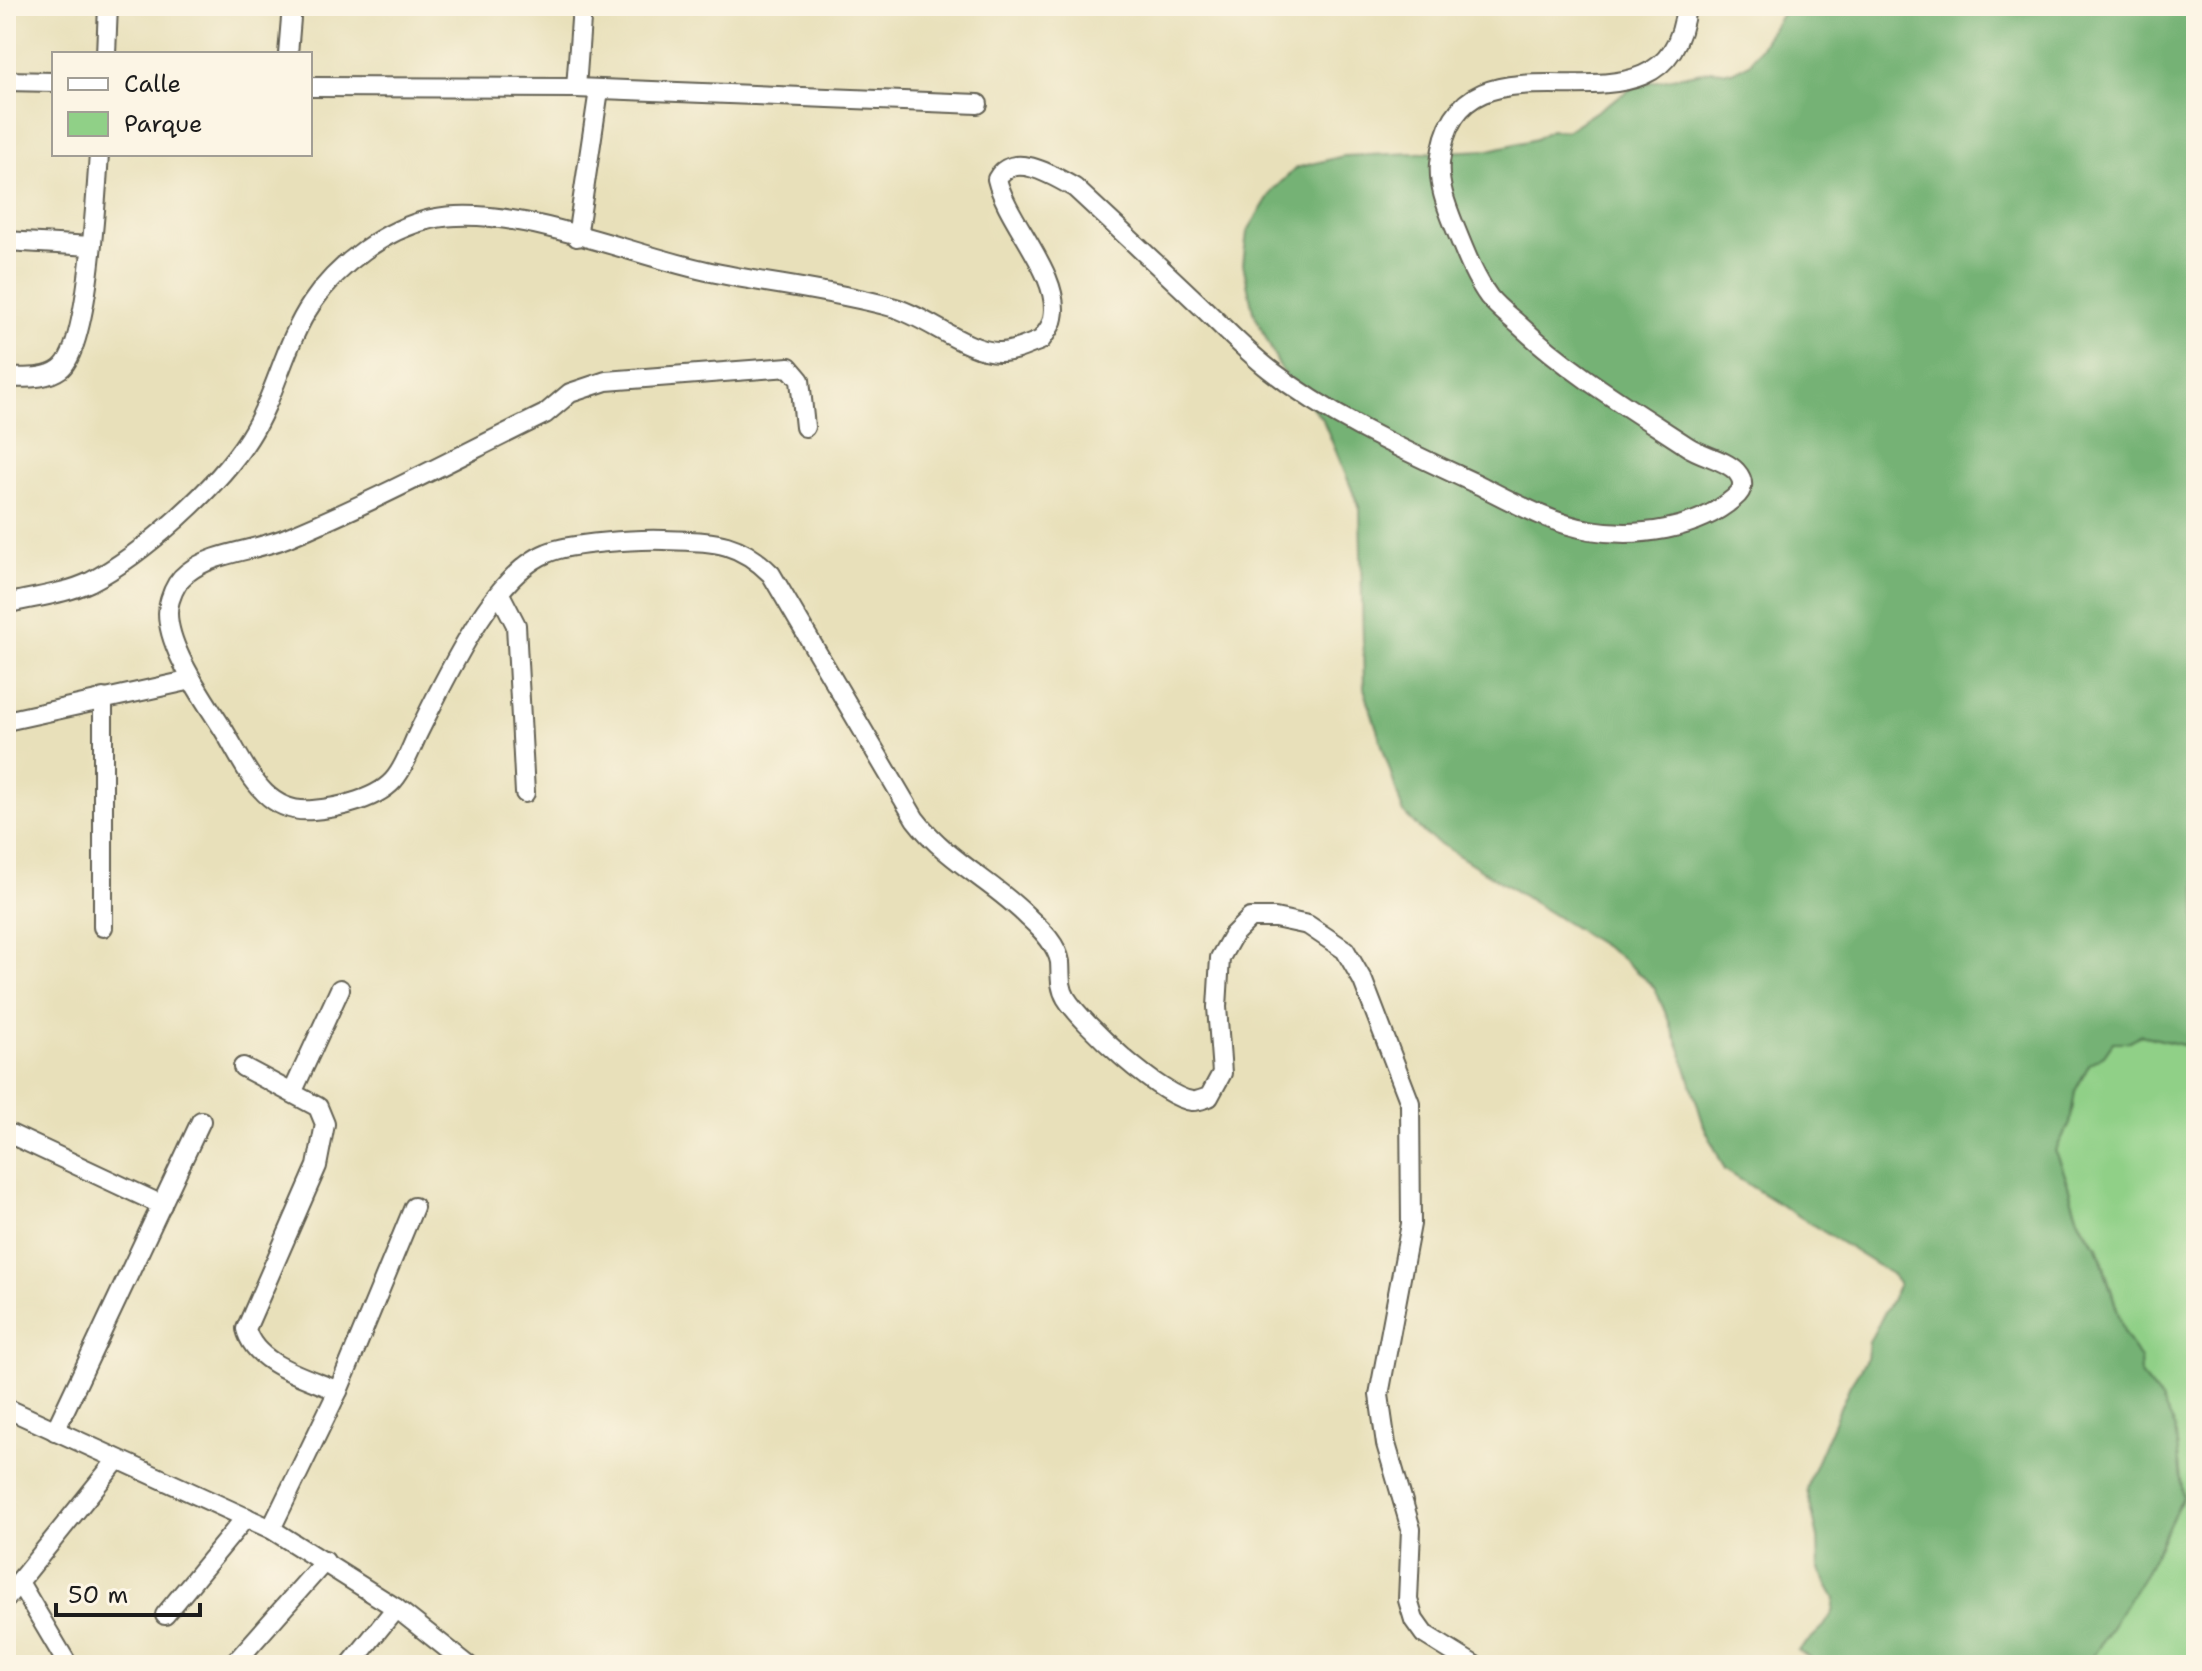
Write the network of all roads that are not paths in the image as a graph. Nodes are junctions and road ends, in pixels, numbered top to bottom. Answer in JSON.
{"nodes":[{"id":1,"x":108,"y":6,"type":"edge"},
{"id":2,"x":292,"y":6,"type":"edge"},
{"id":3,"x":582,"y":6,"type":"edge"},
{"id":4,"x":1686,"y":6,"type":"edge"},
{"id":5,"x":106,"y":52,"type":"edge"},
{"id":6,"x":288,"y":52,"type":"edge"},
{"id":7,"x":6,"y":81,"type":"edge"},
{"id":8,"x":52,"y":82,"type":"edge"},
{"id":9,"x":312,"y":87,"type":"edge"},
{"id":10,"x":576,"y":88,"type":"junction"},
{"id":11,"x":599,"y":90,"type":"junction"},
{"id":12,"x":978,"y":104,"type":"dead end"},
{"id":13,"x":99,"y":156,"type":"edge"},
{"id":14,"x":577,"y":237,"type":"junction"},
{"id":15,"x":6,"y":241,"type":"edge"},
{"id":16,"x":91,"y":246,"type":"junction"},
{"id":17,"x":6,"y":378,"type":"edge"},
{"id":18,"x":805,"y":427,"type":"dead end"},
{"id":19,"x":500,"y":594,"type":"junction"},
{"id":20,"x":6,"y":604,"type":"edge"},
{"id":21,"x":192,"y":680,"type":"junction"},
{"id":22,"x":103,"y":698,"type":"junction"},
{"id":23,"x":6,"y":721,"type":"edge"},
{"id":24,"x":525,"y":793,"type":"dead end"},
{"id":25,"x":103,"y":927,"type":"dead end"},
{"id":26,"x":340,"y":989,"type":"dead end"},
{"id":27,"x":243,"y":1067,"type":"dead end"},
{"id":28,"x":293,"y":1091,"type":"junction"},
{"id":29,"x":201,"y":1121,"type":"dead end"},
{"id":30,"x":6,"y":1132,"type":"edge"},
{"id":31,"x":162,"y":1205,"type":"junction"},
{"id":32,"x":414,"y":1207,"type":"dead end"},
{"id":33,"x":338,"y":1391,"type":"junction"},
{"id":34,"x":6,"y":1408,"type":"edge"},
{"id":35,"x":55,"y":1431,"type":"junction"},
{"id":36,"x":117,"y":1460,"type":"junction"},
{"id":37,"x":246,"y":1517,"type":"junction"},
{"id":38,"x":271,"y":1529,"type":"junction"},
{"id":39,"x":325,"y":1561,"type":"junction"},
{"id":40,"x":19,"y":1582,"type":"junction"},
{"id":41,"x":6,"y":1598,"type":"edge"},
{"id":42,"x":396,"y":1608,"type":"junction"},
{"id":43,"x":165,"y":1615,"type":"dead end"},
{"id":44,"x":461,"y":1662,"type":"edge"},
{"id":45,"x":68,"y":1665,"type":"edge"},
{"id":46,"x":233,"y":1665,"type":"edge"},
{"id":47,"x":350,"y":1665,"type":"edge"},
{"id":48,"x":1474,"y":1665,"type":"edge"}],
"edges":[{"from":1,"to":5,"type":"street"},
{"from":2,"to":6,"type":"street"},
{"from":3,"to":10,"type":"street"},
{"from":4,"to":14,"type":"street"},
{"from":7,"to":8,"type":"street"},
{"from":9,"to":10,"type":"street"},
{"from":10,"to":11,"type":"street"},
{"from":11,"to":12,"type":"street"},
{"from":11,"to":14,"type":"street"},
{"from":13,"to":16,"type":"street"},
{"from":14,"to":20,"type":"street"},
{"from":15,"to":16,"type":"street"},
{"from":16,"to":17,"type":"street"},
{"from":18,"to":21,"type":"street"},
{"from":19,"to":21,"type":"street"},
{"from":19,"to":24,"type":"street"},
{"from":19,"to":48,"type":"street"},
{"from":21,"to":22,"type":"street"},
{"from":22,"to":23,"type":"street"},
{"from":22,"to":25,"type":"street"},
{"from":26,"to":28,"type":"street"},
{"from":27,"to":28,"type":"street"},
{"from":28,"to":33,"type":"street"},
{"from":29,"to":31,"type":"street"},
{"from":30,"to":31,"type":"street"},
{"from":31,"to":35,"type":"street"},
{"from":32,"to":33,"type":"street"},
{"from":33,"to":38,"type":"street"},
{"from":34,"to":35,"type":"street"},
{"from":35,"to":36,"type":"street"},
{"from":36,"to":37,"type":"street"},
{"from":36,"to":40,"type":"street"},
{"from":37,"to":38,"type":"street"},
{"from":37,"to":43,"type":"street"},
{"from":38,"to":39,"type":"street"},
{"from":39,"to":42,"type":"street"},
{"from":39,"to":46,"type":"street"},
{"from":40,"to":41,"type":"street"},
{"from":40,"to":45,"type":"street"},
{"from":42,"to":44,"type":"street"},
{"from":42,"to":47,"type":"street"}]}
